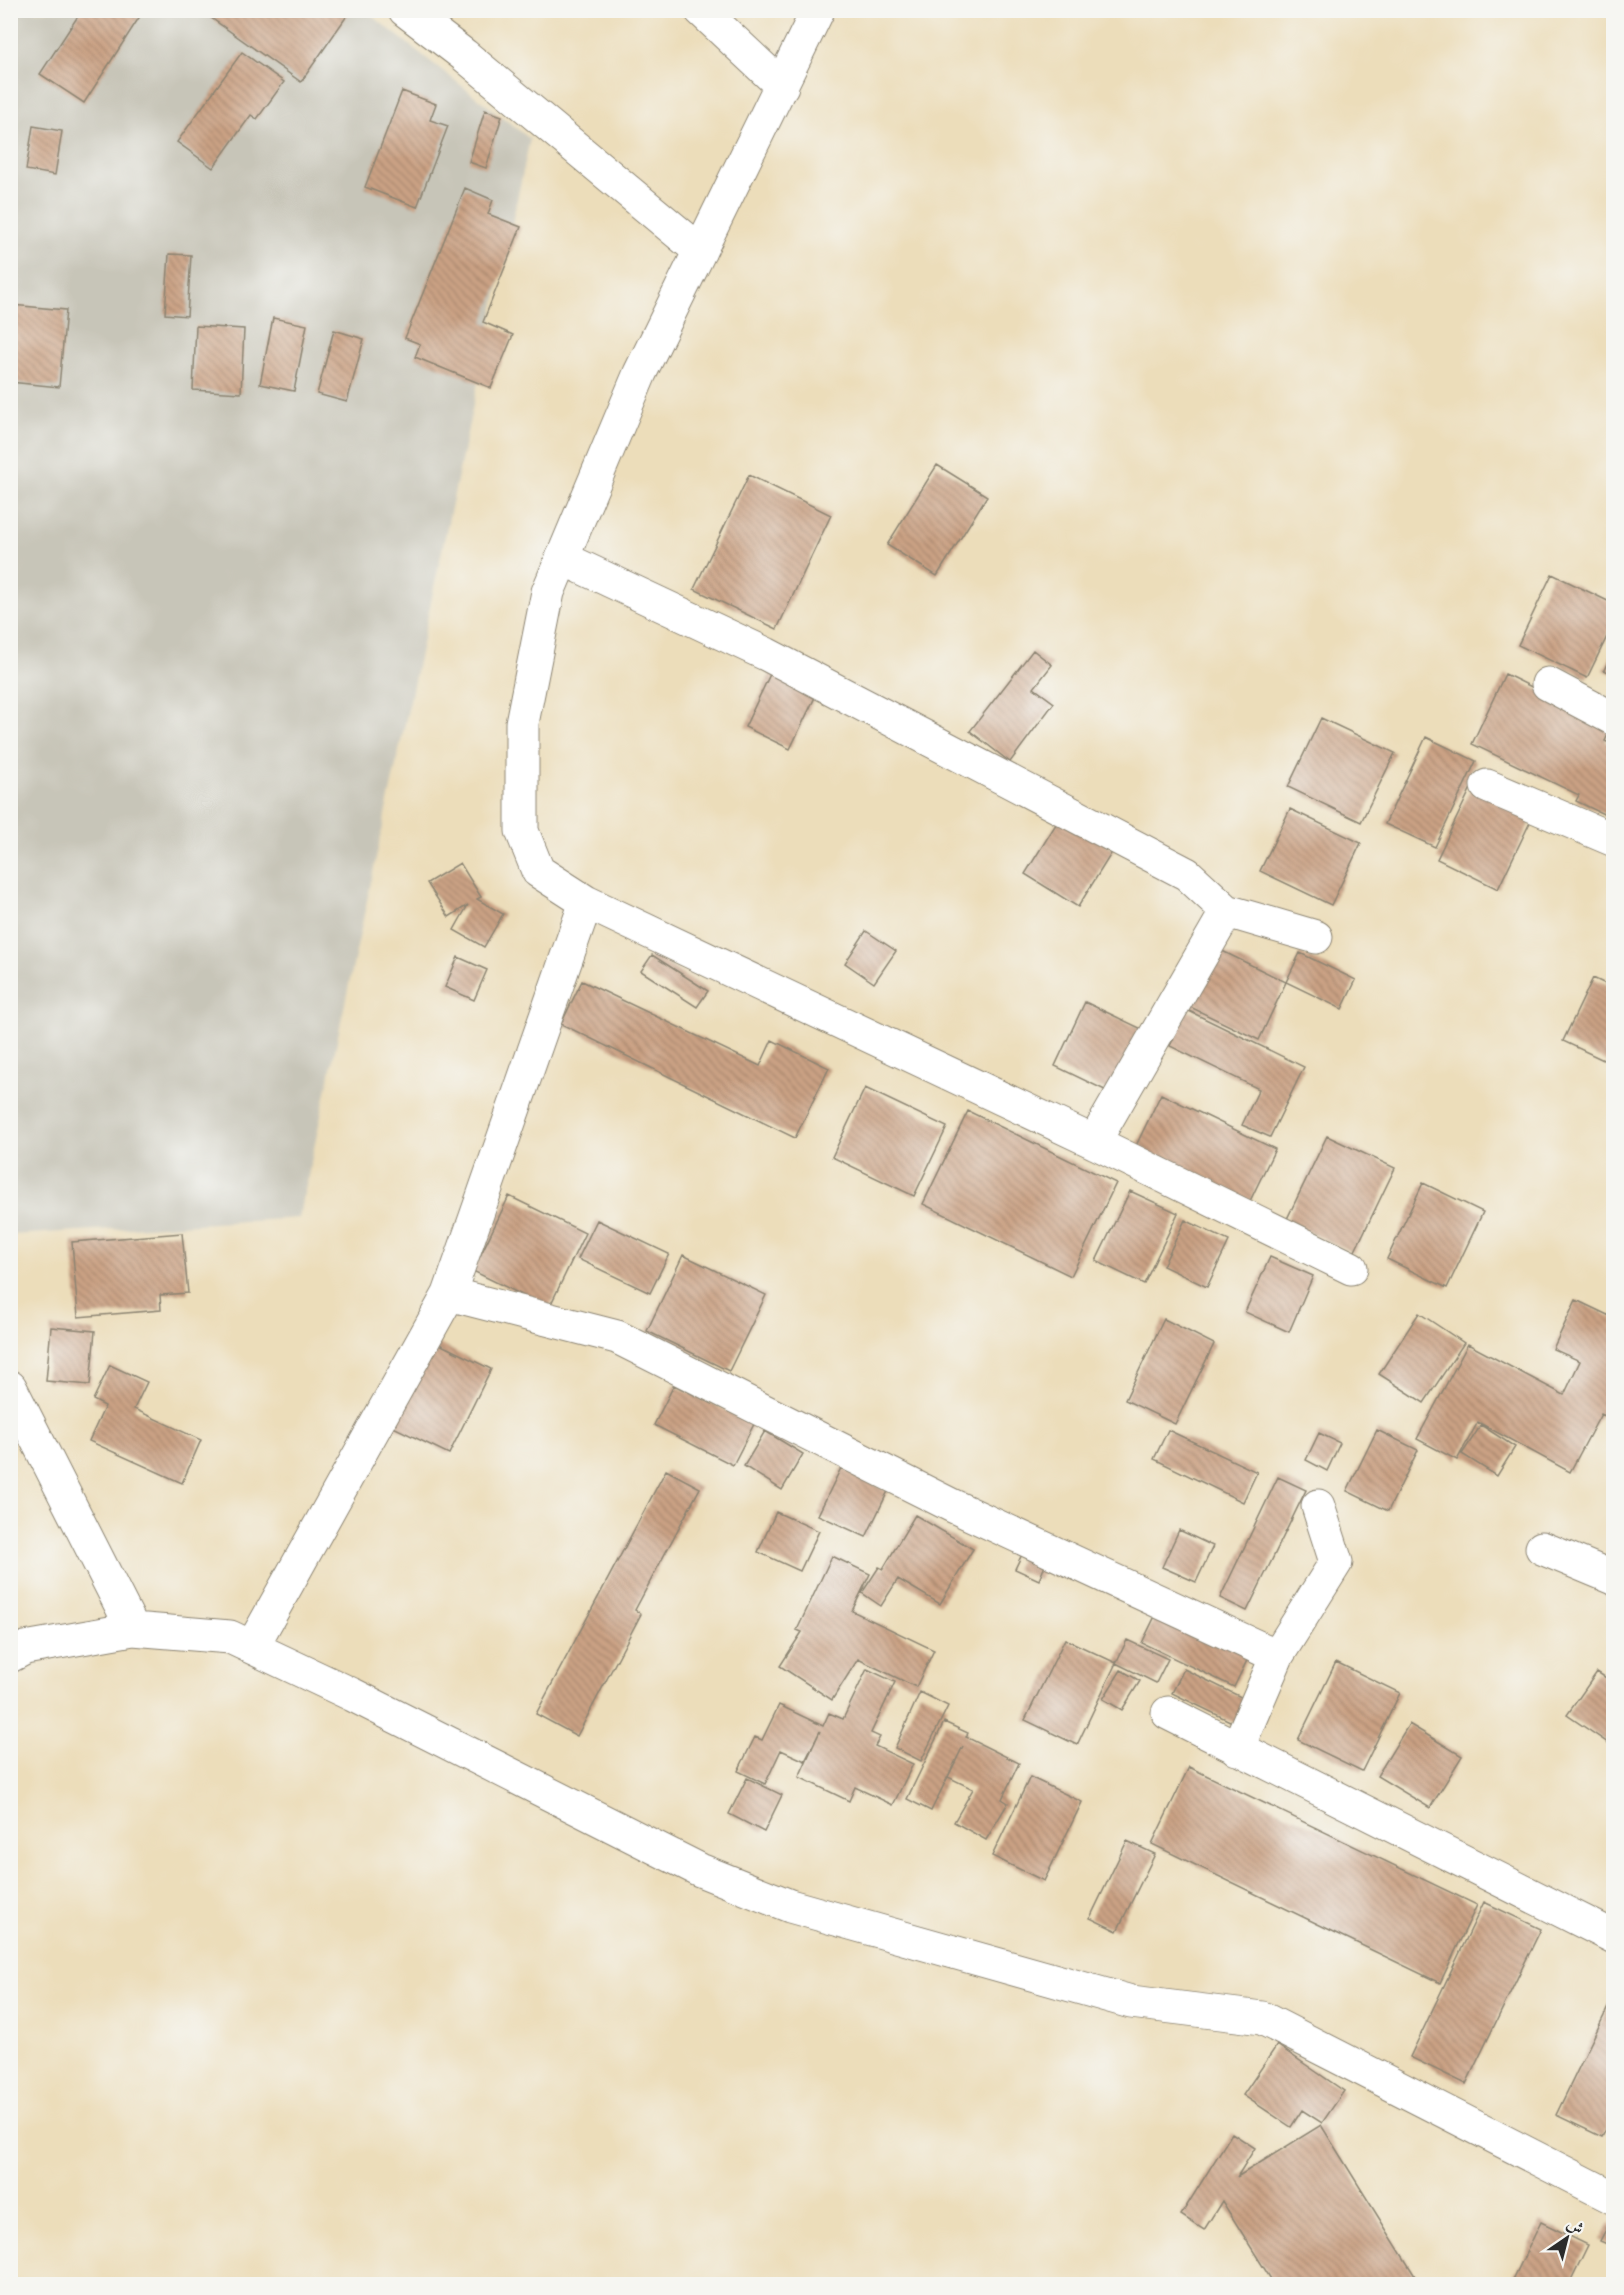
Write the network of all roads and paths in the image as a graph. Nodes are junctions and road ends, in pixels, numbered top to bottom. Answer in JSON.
{"nodes":[{"id":1,"x":405,"y":10,"type":"edge"},
{"id":2,"x":701,"y":10,"type":"edge"},
{"id":3,"x":818,"y":10,"type":"edge"},
{"id":4,"x":782,"y":86,"type":"junction"},
{"id":5,"x":700,"y":251,"type":"junction"},
{"id":6,"x":562,"y":558,"type":"junction"},
{"id":7,"x":1548,"y":684,"type":"dead end"},
{"id":8,"x":1614,"y":719,"type":"edge"},
{"id":9,"x":1487,"y":786,"type":"dead end"},
{"id":10,"x":1614,"y":840,"type":"edge"},
{"id":11,"x":586,"y":902,"type":"junction"},
{"id":12,"x":1227,"y":910,"type":"junction"},
{"id":13,"x":1316,"y":937,"type":"dead end"},
{"id":14,"x":1094,"y":1143,"type":"junction"},
{"id":15,"x":1351,"y":1268,"type":"dead end"},
{"id":16,"x":449,"y":1294,"type":"junction"},
{"id":17,"x":10,"y":1387,"type":"edge"},
{"id":18,"x":1318,"y":1506,"type":"dead end"},
{"id":19,"x":1542,"y":1548,"type":"dead end"},
{"id":20,"x":1614,"y":1578,"type":"edge"},
{"id":21,"x":133,"y":1629,"type":"junction"},
{"id":22,"x":252,"y":1647,"type":"junction"},
{"id":23,"x":10,"y":1656,"type":"edge"},
{"id":24,"x":1277,"y":1656,"type":"junction"},
{"id":25,"x":1168,"y":1713,"type":"dead end"},
{"id":26,"x":1237,"y":1749,"type":"junction"},
{"id":27,"x":1614,"y":1937,"type":"edge"},
{"id":28,"x":1614,"y":2198,"type":"edge"}],
"edges":[{"from":1,"to":5,"type":"street"},
{"from":2,"to":4,"type":"street"},
{"from":3,"to":4,"type":"street"},
{"from":4,"to":5,"type":"street"},
{"from":5,"to":6,"type":"street"},
{"from":6,"to":11,"type":"street"},
{"from":6,"to":12,"type":"street"},
{"from":7,"to":8,"type":"street"},
{"from":9,"to":10,"type":"street"},
{"from":11,"to":14,"type":"street"},
{"from":11,"to":16,"type":"street"},
{"from":12,"to":13,"type":"street"},
{"from":12,"to":14,"type":"street"},
{"from":14,"to":15,"type":"street"},
{"from":16,"to":22,"type":"street"},
{"from":16,"to":24,"type":"street"},
{"from":17,"to":21,"type":"street"},
{"from":18,"to":24,"type":"street"},
{"from":19,"to":20,"type":"street"},
{"from":21,"to":22,"type":"street"},
{"from":21,"to":23,"type":"street"},
{"from":22,"to":28,"type":"street"},
{"from":24,"to":26,"type":"street"},
{"from":25,"to":26,"type":"street"},
{"from":26,"to":27,"type":"street"}]}
